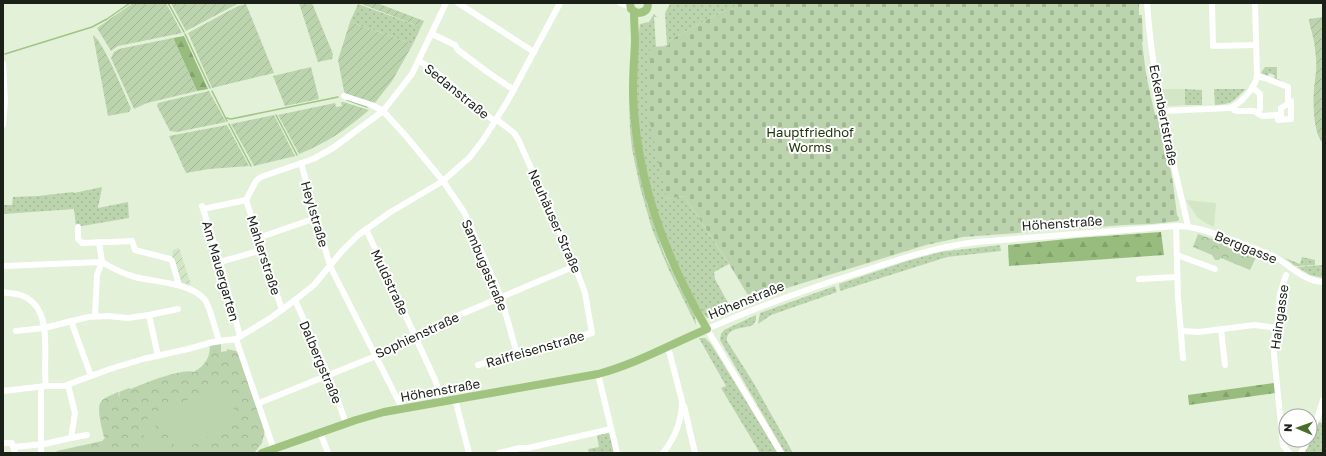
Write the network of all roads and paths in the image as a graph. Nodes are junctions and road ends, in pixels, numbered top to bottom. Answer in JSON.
{"nodes":[{"id":1,"x":446,"y":3,"type":"edge"},
{"id":2,"x":458,"y":3,"type":"edge"},
{"id":3,"x":560,"y":3,"type":"edge"},
{"id":4,"x":620,"y":3,"type":"edge"},
{"id":5,"x":648,"y":3,"type":"edge"},
{"id":6,"x":1147,"y":3,"type":"edge"},
{"id":7,"x":1212,"y":3,"type":"edge"},
{"id":8,"x":1255,"y":3,"type":"edge"},
{"id":9,"x":634,"y":9,"type":"edge"},
{"id":10,"x":432,"y":34,"type":"junction"},
{"id":11,"x":1256,"y":45,"type":"junction"},
{"id":12,"x":534,"y":52,"type":"junction"},
{"id":13,"x":419,"y":61,"type":"junction"},
{"id":14,"x":3,"y":64,"type":"edge"},
{"id":15,"x":1257,"y":76,"type":"junction"},
{"id":16,"x":1252,"y":87,"type":"junction"},
{"id":17,"x":514,"y":90,"type":"junction"},
{"id":18,"x":344,"y":96,"type":"dead end"},
{"id":19,"x":1288,"y":102,"type":"junction"},
{"id":20,"x":1232,"y":107,"type":"junction"},
{"id":21,"x":383,"y":111,"type":"junction"},
{"id":22,"x":1162,"y":111,"type":"junction"},
{"id":23,"x":1258,"y":113,"type":"junction"},
{"id":24,"x":1279,"y":115,"type":"junction"},
{"id":25,"x":496,"y":120,"type":"junction"},
{"id":26,"x":3,"y":125,"type":"edge"},
{"id":27,"x":301,"y":163,"type":"junction"},
{"id":28,"x":443,"y":181,"type":"junction"},
{"id":29,"x":246,"y":200,"type":"junction"},
{"id":30,"x":316,"y":218,"type":"junction"},
{"id":31,"x":1176,"y":226,"type":"junction"},
{"id":32,"x":1188,"y":226,"type":"junction"},
{"id":33,"x":78,"y":227,"type":"dead end"},
{"id":34,"x":366,"y":229,"type":"junction"},
{"id":35,"x":258,"y":238,"type":"junction"},
{"id":36,"x":99,"y":242,"type":"junction"},
{"id":37,"x":262,"y":250,"type":"junction"},
{"id":38,"x":1177,"y":255,"type":"junction"},
{"id":39,"x":102,"y":262,"type":"junction"},
{"id":40,"x":220,"y":262,"type":"junction"},
{"id":41,"x":3,"y":266,"type":"edge"},
{"id":42,"x":330,"y":266,"type":"junction"},
{"id":43,"x":575,"y":266,"type":"junction"},
{"id":44,"x":1215,"y":269,"type":"dead end"},
{"id":45,"x":1286,"y":275,"type":"dead end"},
{"id":46,"x":1177,"y":277,"type":"junction"},
{"id":47,"x":1139,"y":279,"type":"dead end"},
{"id":48,"x":1323,"y":282,"type":"edge"},
{"id":49,"x":179,"y":285,"type":"junction"},
{"id":50,"x":3,"y":292,"type":"edge"},
{"id":51,"x":501,"y":297,"type":"junction"},
{"id":52,"x":295,"y":300,"type":"junction"},
{"id":53,"x":178,"y":309,"type":"dead end"},
{"id":54,"x":282,"y":310,"type":"junction"},
{"id":55,"x":95,"y":316,"type":"junction"},
{"id":56,"x":149,"y":316,"type":"junction"},
{"id":57,"x":71,"y":321,"type":"junction"},
{"id":58,"x":44,"y":328,"type":"junction"},
{"id":59,"x":1276,"y":328,"type":"junction"},
{"id":60,"x":707,"y":329,"type":"junction"},
{"id":61,"x":1221,"y":329,"type":"junction"},
{"id":62,"x":16,"y":331,"type":"dead end"},
{"id":63,"x":1181,"y":331,"type":"junction"},
{"id":64,"x":592,"y":333,"type":"joint"},
{"id":65,"x":415,"y":335,"type":"junction"},
{"id":66,"x":238,"y":338,"type":"junction"},
{"id":67,"x":219,"y":341,"type":"junction"},
{"id":68,"x":668,"y":346,"type":"junction"},
{"id":69,"x":517,"y":354,"type":"junction"},
{"id":70,"x":158,"y":356,"type":"junction"},
{"id":71,"x":376,"y":356,"type":"junction"},
{"id":72,"x":1183,"y":358,"type":"dead end"},
{"id":73,"x":478,"y":365,"type":"dead end"},
{"id":74,"x":1225,"y":365,"type":"dead end"},
{"id":75,"x":328,"y":374,"type":"junction"},
{"id":76,"x":598,"y":374,"type":"junction"},
{"id":77,"x":91,"y":376,"type":"junction"},
{"id":78,"x":68,"y":385,"type":"junction"},
{"id":79,"x":44,"y":387,"type":"junction"},
{"id":80,"x":3,"y":391,"type":"edge"},
{"id":81,"x":456,"y":399,"type":"junction"},
{"id":82,"x":1323,"y":400,"type":"edge"},
{"id":83,"x":440,"y":401,"type":"junction"},
{"id":84,"x":682,"y":401,"type":"junction"},
{"id":85,"x":258,"y":403,"type":"junction"},
{"id":86,"x":402,"y":408,"type":"junction"},
{"id":87,"x":1318,"y":416,"type":"edge"},
{"id":88,"x":346,"y":423,"type":"junction"},
{"id":89,"x":611,"y":429,"type":"junction"},
{"id":90,"x":320,"y":432,"type":"junction"},
{"id":91,"x":87,"y":435,"type":"dead end"},
{"id":92,"x":72,"y":438,"type":"junction"},
{"id":93,"x":3,"y":443,"type":"edge"},
{"id":94,"x":41,"y":444,"type":"junction"},
{"id":95,"x":15,"y":450,"type":"edge"},
{"id":96,"x":274,"y":450,"type":"junction"},
{"id":97,"x":41,"y":453,"type":"edge"},
{"id":98,"x":262,"y":453,"type":"edge"},
{"id":99,"x":328,"y":453,"type":"edge"},
{"id":100,"x":469,"y":453,"type":"edge"},
{"id":101,"x":499,"y":453,"type":"edge"},
{"id":102,"x":617,"y":453,"type":"edge"},
{"id":103,"x":662,"y":453,"type":"edge"},
{"id":104,"x":695,"y":453,"type":"edge"},
{"id":105,"x":781,"y":453,"type":"edge"},
{"id":106,"x":1289,"y":453,"type":"edge"}],
"edges":[{"from":1,"to":10,"type":"street"},
{"from":2,"to":12,"type":"street"},
{"from":3,"to":12,"type":"street"},
{"from":4,"to":9,"type":"street"},
{"from":5,"to":9,"type":"main road"},
{"from":6,"to":22,"type":"street","name":"Eckenbertstraße"},
{"from":7,"to":11,"type":"street"},
{"from":8,"to":11,"type":"street"},
{"from":9,"to":60,"type":"main road"},
{"from":10,"to":13,"type":"street"},
{"from":10,"to":17,"type":"street"},
{"from":11,"to":15,"type":"street"},
{"from":12,"to":17,"type":"street"},
{"from":13,"to":21,"type":"street"},
{"from":13,"to":25,"type":"street","name":"Sedanstraße"},
{"from":14,"to":26,"type":"street"},
{"from":15,"to":16,"type":"street"},
{"from":15,"to":19,"type":"street"},
{"from":16,"to":20,"type":"street"},
{"from":16,"to":23,"type":"street"},
{"from":17,"to":25,"type":"street"},
{"from":18,"to":21,"type":"street"},
{"from":19,"to":24,"type":"street"},
{"from":19,"to":24,"type":"street"},
{"from":20,"to":22,"type":"street"},
{"from":20,"to":23,"type":"street"},
{"from":21,"to":27,"type":"street"},
{"from":21,"to":28,"type":"street","name":"Sambugastraße"},
{"from":22,"to":32,"type":"street","name":"Eckenbertstraße"},
{"from":23,"to":24,"type":"street"},
{"from":25,"to":28,"type":"street"},
{"from":25,"to":43,"type":"street","name":"Neuhäuser Straße"},
{"from":27,"to":29,"type":"street"},
{"from":27,"to":30,"type":"street","name":"Heylstraße"},
{"from":28,"to":34,"type":"street"},
{"from":28,"to":51,"type":"street","name":"Sambugastraße"},
{"from":29,"to":35,"type":"street","name":"Mahlerstraße"},
{"from":29,"to":40,"type":"street","name":"Am Mauergarten"},
{"from":30,"to":35,"type":"street"},
{"from":30,"to":42,"type":"street","name":"Heylstraße"},
{"from":31,"to":32,"type":"street","name":"Höhenstraße"},
{"from":31,"to":38,"type":"street"},
{"from":31,"to":60,"type":"street","name":"Höhenstraße"},
{"from":32,"to":48,"type":"street","name":"Berggasse"},
{"from":33,"to":36,"type":"street"},
{"from":34,"to":42,"type":"street"},
{"from":34,"to":65,"type":"street","name":"Muldstraße"},
{"from":35,"to":37,"type":"street","name":"Mahlerstraße"},
{"from":36,"to":39,"type":"street"},
{"from":36,"to":49,"type":"street"},
{"from":37,"to":40,"type":"street"},
{"from":37,"to":54,"type":"street","name":"Mahlerstraße"},
{"from":38,"to":44,"type":"street"},
{"from":38,"to":46,"type":"street"},
{"from":39,"to":41,"type":"street"},
{"from":39,"to":49,"type":"street"},
{"from":39,"to":55,"type":"street"},
{"from":40,"to":66,"type":"street","name":"Am Mauergarten"},
{"from":42,"to":52,"type":"street"},
{"from":42,"to":71,"type":"street","name":"Heylstraße"},
{"from":43,"to":51,"type":"street","name":"Sophienstraße"},
{"from":43,"to":64,"type":"street","name":"Neuhäuser Straße"},
{"from":45,"to":59,"type":"street","name":"Haingasse"},
{"from":46,"to":47,"type":"street"},
{"from":46,"to":63,"type":"street"},
{"from":49,"to":67,"type":"street"},
{"from":50,"to":58,"type":"street"},
{"from":51,"to":65,"type":"street","name":"Sophienstraße"},
{"from":51,"to":69,"type":"street","name":"Sambugastraße"},
{"from":52,"to":54,"type":"street"},
{"from":52,"to":75,"type":"street","name":"Dalbergstraße"},
{"from":53,"to":56,"type":"street"},
{"from":54,"to":66,"type":"street"},
{"from":55,"to":56,"type":"street"},
{"from":55,"to":57,"type":"street"},
{"from":56,"to":70,"type":"street"},
{"from":57,"to":58,"type":"street"},
{"from":57,"to":77,"type":"street"},
{"from":58,"to":62,"type":"street"},
{"from":58,"to":79,"type":"street"},
{"from":59,"to":61,"type":"street"},
{"from":59,"to":106,"type":"street","name":"Haingasse"},
{"from":60,"to":68,"type":"main road","name":"Höhenstraße"},
{"from":60,"to":105,"type":"street"},
{"from":61,"to":63,"type":"street"},
{"from":61,"to":74,"type":"street"},
{"from":63,"to":72,"type":"street"},
{"from":64,"to":69,"type":"street","name":"Raiffeisenstraße"},
{"from":65,"to":71,"type":"street","name":"Sophienstraße"},
{"from":65,"to":83,"type":"street","name":"Muldstraße"},
{"from":66,"to":67,"type":"street"},
{"from":66,"to":85,"type":"street","name":"Am Mauergarten"},
{"from":67,"to":70,"type":"street"},
{"from":68,"to":76,"type":"main road","name":"Höhenstraße"},
{"from":68,"to":84,"type":"street"},
{"from":69,"to":73,"type":"street","name":"Raiffeisenstraße"},
{"from":70,"to":77,"type":"street"},
{"from":71,"to":75,"type":"street","name":"Sophienstraße"},
{"from":71,"to":86,"type":"street","name":"Heylstraße"},
{"from":75,"to":85,"type":"street","name":"Sophienstraße"},
{"from":75,"to":88,"type":"street","name":"Dalbergstraße"},
{"from":76,"to":81,"type":"main road","name":"Höhenstraße"},
{"from":76,"to":89,"type":"street"},
{"from":77,"to":78,"type":"street"},
{"from":78,"to":79,"type":"street"},
{"from":78,"to":92,"type":"street"},
{"from":79,"to":80,"type":"street"},
{"from":79,"to":94,"type":"street"},
{"from":81,"to":83,"type":"main road","name":"Höhenstraße"},
{"from":81,"to":100,"type":"street"},
{"from":82,"to":87,"type":"street"},
{"from":83,"to":86,"type":"main road","name":"Höhenstraße"},
{"from":84,"to":103,"type":"street"},
{"from":84,"to":104,"type":"street"},
{"from":85,"to":96,"type":"street","name":"Am Mauergarten"},
{"from":86,"to":88,"type":"main road","name":"Höhenstraße"},
{"from":88,"to":90,"type":"main road","name":"Höhenstraße"},
{"from":89,"to":101,"type":"street"},
{"from":89,"to":102,"type":"street"},
{"from":90,"to":96,"type":"main road","name":"Höhenstraße"},
{"from":90,"to":99,"type":"street"},
{"from":91,"to":92,"type":"street"},
{"from":92,"to":94,"type":"street"},
{"from":93,"to":95,"type":"street"},
{"from":94,"to":95,"type":"street"},
{"from":94,"to":97,"type":"street"},
{"from":96,"to":98,"type":"main road","name":"Höhenstraße"}]}
